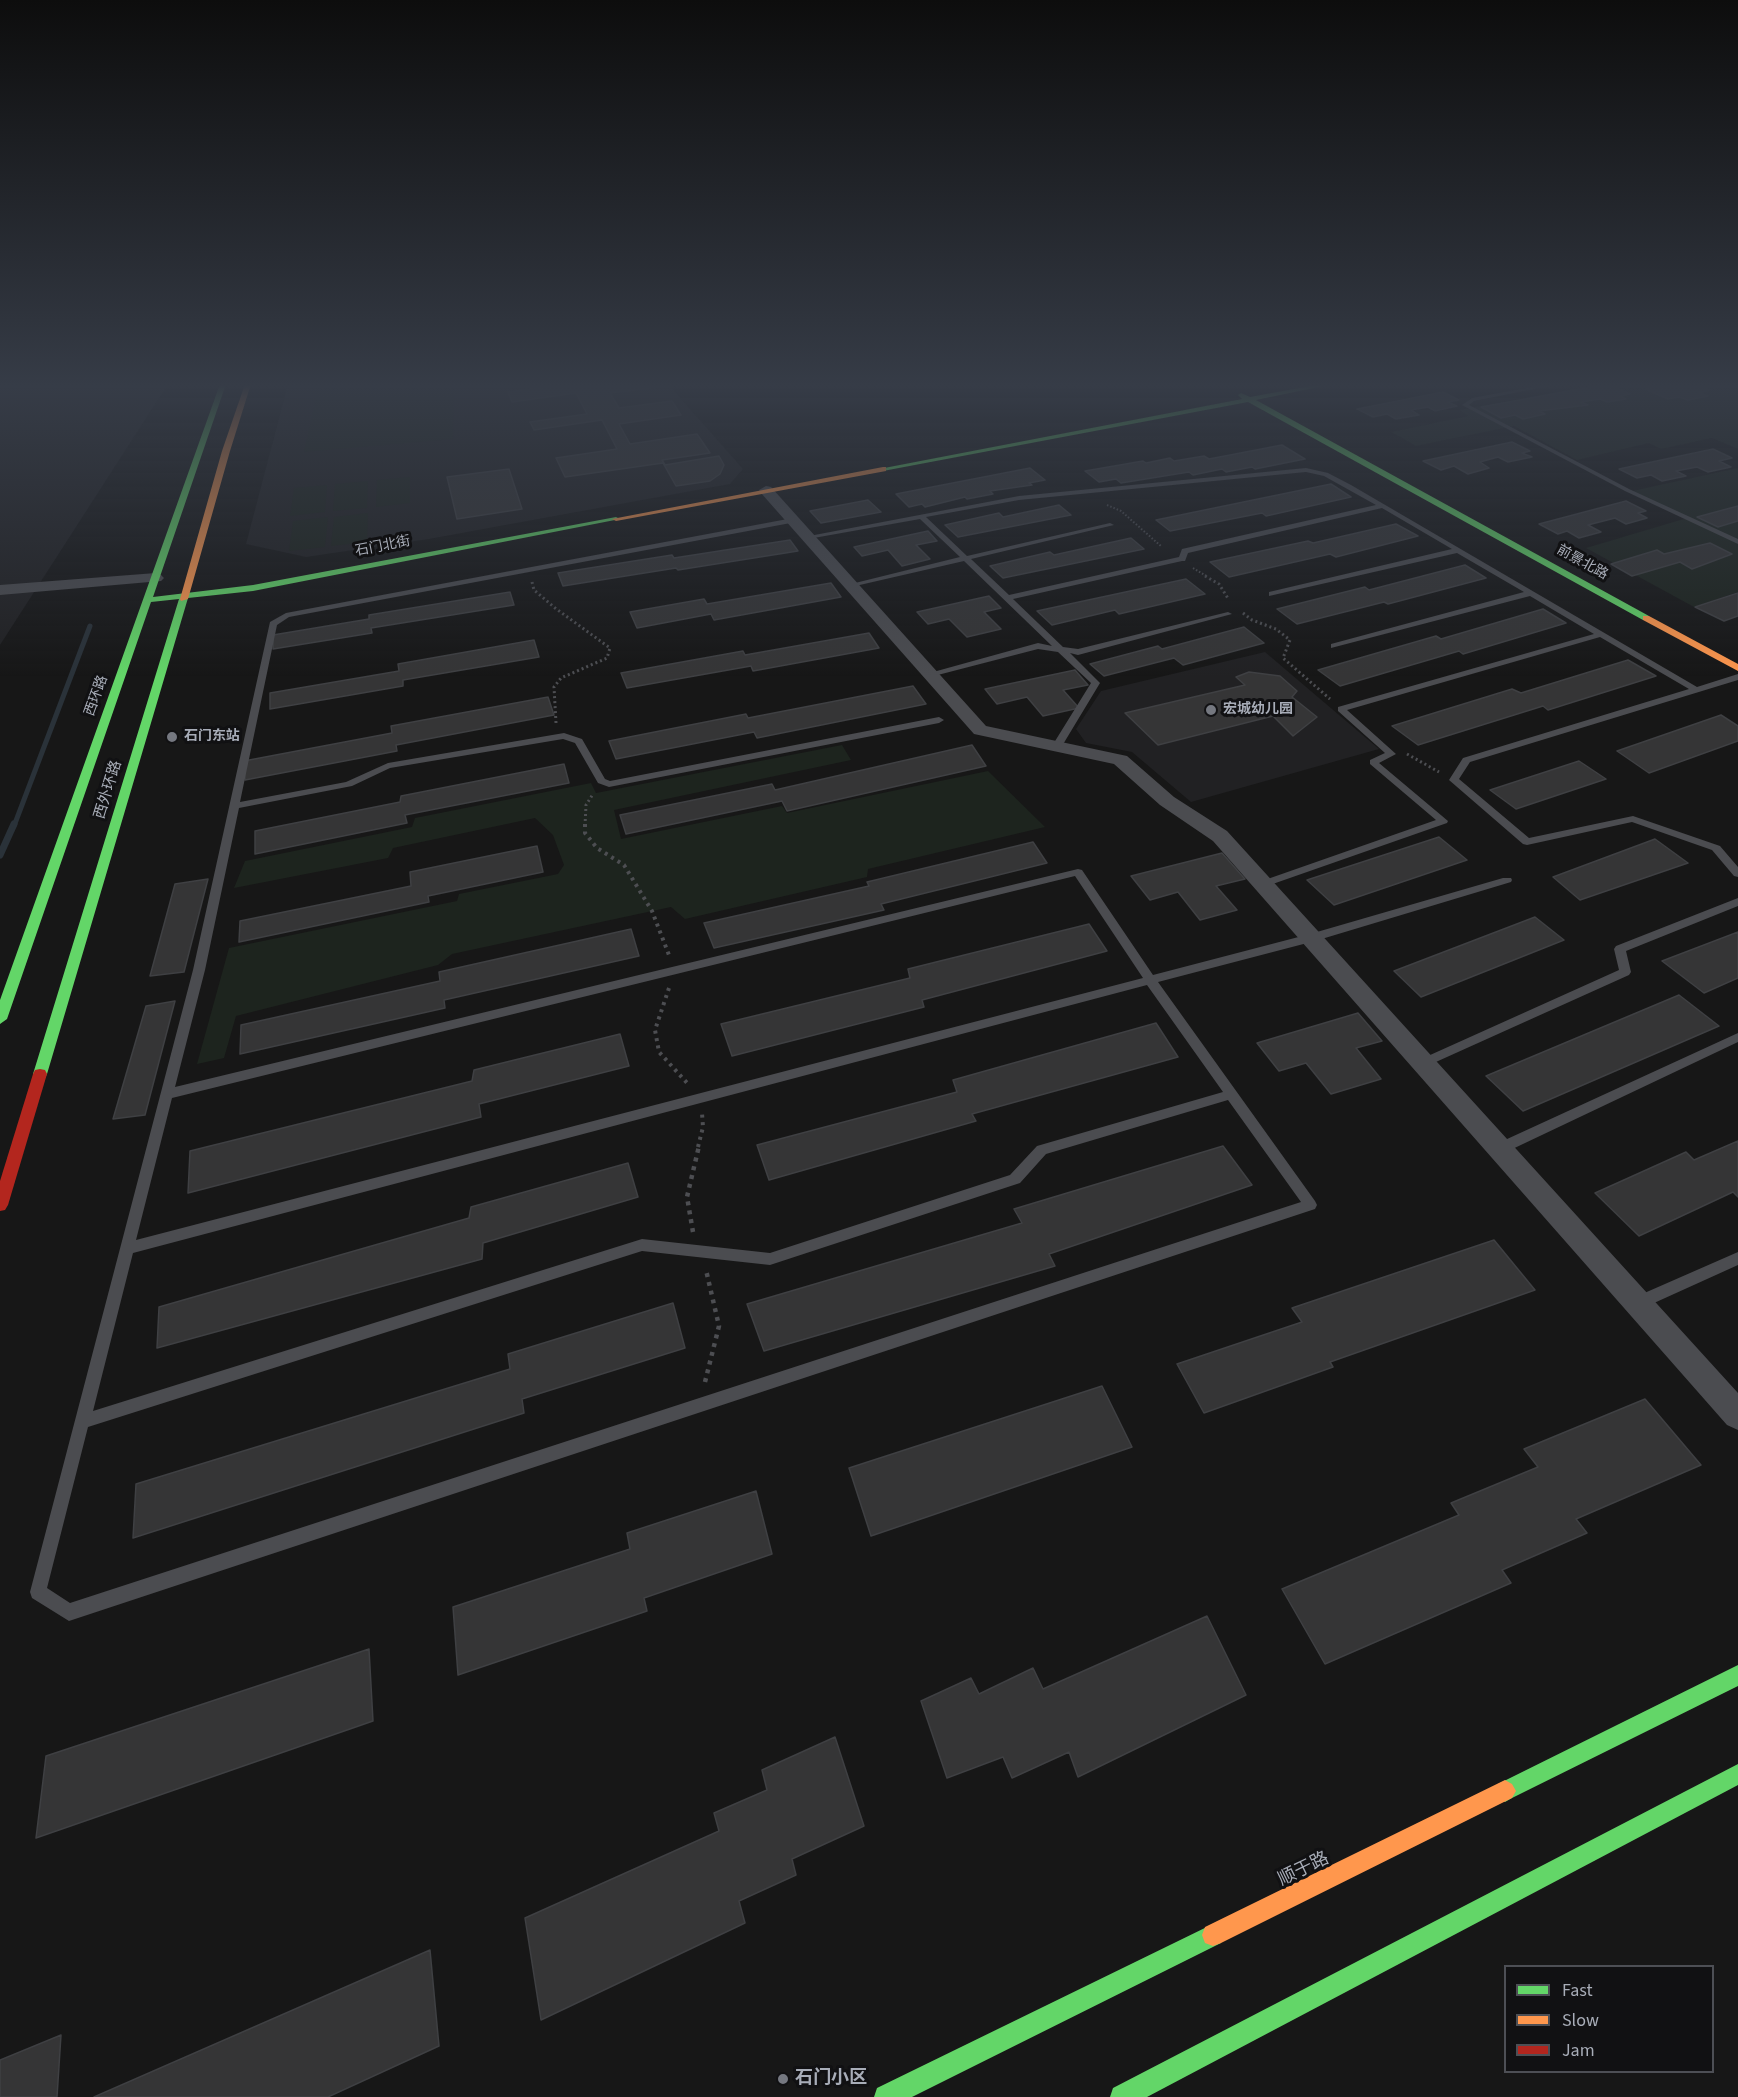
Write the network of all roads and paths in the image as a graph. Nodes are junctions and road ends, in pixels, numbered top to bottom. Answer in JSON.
{"nodes":[{"id":1,"x":189,"y":482,"type":"edge"},
{"id":2,"x":217,"y":482,"type":"edge"},
{"id":3,"x":809,"y":482,"type":"edge"},
{"id":4,"x":1184,"y":482,"type":"edge"},
{"id":5,"x":1340,"y":482,"type":"edge"},
{"id":6,"x":1400,"y":482,"type":"edge"},
{"id":7,"x":1611,"y":482,"type":"edge"},
{"id":8,"x":766,"y":490,"type":"junction"},
{"id":9,"x":1107,"y":505,"type":"dead end"},
{"id":10,"x":1382,"y":506,"type":"junction"},
{"id":11,"x":921,"y":516,"type":"junction"},
{"id":12,"x":793,"y":520,"type":"junction"},
{"id":13,"x":1110,"y":525,"type":"dead end"},
{"id":14,"x":808,"y":537,"type":"junction"},
{"id":15,"x":1738,"y":542,"type":"edge"},
{"id":16,"x":1459,"y":550,"type":"junction"},
{"id":17,"x":966,"y":558,"type":"junction"},
{"id":18,"x":1177,"y":560,"type":"junction"},
{"id":19,"x":528,"y":570,"type":"junction"},
{"id":20,"x":156,"y":578,"type":"junction"},
{"id":21,"x":851,"y":585,"type":"junction"},
{"id":22,"x":0,"y":590,"type":"edge"},
{"id":23,"x":1531,"y":593,"type":"junction"},
{"id":24,"x":1272,"y":594,"type":"dead end"},
{"id":25,"x":184,"y":597,"type":"junction"},
{"id":26,"x":1007,"y":598,"type":"junction"},
{"id":27,"x":149,"y":600,"type":"junction"},
{"id":28,"x":1230,"y":602,"type":"dead end"},
{"id":29,"x":1237,"y":608,"type":"dead end"},
{"id":30,"x":1228,"y":614,"type":"dead end"},
{"id":31,"x":1602,"y":634,"type":"junction"},
{"id":32,"x":1334,"y":646,"type":"dead end"},
{"id":33,"x":1060,"y":650,"type":"junction"},
{"id":34,"x":1738,"y":668,"type":"edge"},
{"id":35,"x":930,"y":674,"type":"junction"},
{"id":36,"x":1738,"y":677,"type":"edge"},
{"id":37,"x":1696,"y":690,"type":"junction"},
{"id":38,"x":1341,"y":709,"type":"junction"},
{"id":39,"x":939,"y":720,"type":"dead end"},
{"id":40,"x":564,"y":736,"type":"junction"},
{"id":41,"x":1057,"y":746,"type":"junction"},
{"id":42,"x":1405,"y":753,"type":"dead end"},
{"id":43,"x":1454,"y":780,"type":"junction"},
{"id":44,"x":601,"y":781,"type":"junction"},
{"id":45,"x":234,"y":806,"type":"junction"},
{"id":46,"x":1738,"y":874,"type":"edge"},
{"id":47,"x":1507,"y":880,"type":"dead end"},
{"id":48,"x":1263,"y":884,"type":"junction"},
{"id":49,"x":1738,"y":902,"type":"edge"},
{"id":50,"x":1311,"y":938,"type":"junction"},
{"id":51,"x":675,"y":970,"type":"junction"},
{"id":52,"x":1150,"y":980,"type":"junction"},
{"id":53,"x":0,"y":1019,"type":"edge"},
{"id":54,"x":1738,"y":1037,"type":"edge"},
{"id":55,"x":1423,"y":1063,"type":"junction"},
{"id":56,"x":1232,"y":1094,"type":"junction"},
{"id":57,"x":167,"y":1095,"type":"junction"},
{"id":58,"x":700,"y":1098,"type":"junction"},
{"id":59,"x":1499,"y":1149,"type":"junction"},
{"id":60,"x":0,"y":1204,"type":"edge"},
{"id":61,"x":126,"y":1249,"type":"junction"},
{"id":62,"x":695,"y":1251,"type":"junction"},
{"id":63,"x":1738,"y":1258,"type":"edge"},
{"id":64,"x":1636,"y":1303,"type":"junction"},
{"id":65,"x":699,"y":1406,"type":"junction"},
{"id":66,"x":1738,"y":1415,"type":"edge"},
{"id":67,"x":81,"y":1422,"type":"junction"},
{"id":68,"x":1738,"y":1675,"type":"edge"},
{"id":69,"x":1738,"y":1774,"type":"edge"},
{"id":70,"x":886,"y":2097,"type":"edge"},
{"id":71,"x":1122,"y":2097,"type":"edge"}],
"edges":[{"from":1,"to":20,"type":"main road","name":"西环路"},
{"from":2,"to":25,"type":"main road","name":"西外环路"},
{"from":3,"to":8,"type":"main road","name":"石门北街"},
{"from":4,"to":11,"type":"lane"},
{"from":5,"to":10,"type":"lane"},
{"from":6,"to":34,"type":"main road","name":"前景北路"},
{"from":7,"to":15,"type":"lane"},
{"from":8,"to":12,"type":"street"},
{"from":8,"to":25,"type":"main road","name":"石门北街"},
{"from":9,"to":18,"type":"path"},
{"from":10,"to":16,"type":"lane"},
{"from":10,"to":18,"type":"lane"},
{"from":11,"to":14,"type":"lane"},
{"from":11,"to":17,"type":"lane"},
{"from":12,"to":14,"type":"street"},
{"from":12,"to":19,"type":"lane"},
{"from":13,"to":17,"type":"lane"},
{"from":14,"to":21,"type":"street"},
{"from":16,"to":23,"type":"lane"},
{"from":16,"to":24,"type":"lane"},
{"from":17,"to":21,"type":"lane"},
{"from":17,"to":26,"type":"lane"},
{"from":18,"to":26,"type":"lane"},
{"from":18,"to":28,"type":"path"},
{"from":19,"to":40,"type":"path"},
{"from":19,"to":45,"type":"lane"},
{"from":20,"to":22,"type":"street"},
{"from":20,"to":27,"type":"main road","name":"西环路"},
{"from":21,"to":35,"type":"street"},
{"from":23,"to":31,"type":"lane"},
{"from":23,"to":32,"type":"lane"},
{"from":25,"to":27,"type":"main road","name":"石门北街"},
{"from":25,"to":60,"type":"main road","name":"西外环路"},
{"from":26,"to":33,"type":"lane"},
{"from":27,"to":53,"type":"main road","name":"西环路"},
{"from":29,"to":38,"type":"path"},
{"from":30,"to":33,"type":"lane"},
{"from":31,"to":37,"type":"lane"},
{"from":31,"to":38,"type":"lane"},
{"from":33,"to":35,"type":"lane"},
{"from":33,"to":41,"type":"lane"},
{"from":35,"to":41,"type":"street"},
{"from":36,"to":37,"type":"lane"},
{"from":37,"to":43,"type":"lane"},
{"from":38,"to":48,"type":"lane"},
{"from":39,"to":44,"type":"lane"},
{"from":40,"to":44,"type":"lane"},
{"from":40,"to":45,"type":"lane"},
{"from":41,"to":48,"type":"street"},
{"from":42,"to":43,"type":"path"},
{"from":43,"to":46,"type":"lane"},
{"from":44,"to":51,"type":"path"},
{"from":45,"to":57,"type":"lane"},
{"from":47,"to":50,"type":"lane"},
{"from":48,"to":50,"type":"street"},
{"from":49,"to":55,"type":"lane"},
{"from":50,"to":52,"type":"lane"},
{"from":50,"to":55,"type":"street"},
{"from":51,"to":52,"type":"lane"},
{"from":51,"to":57,"type":"lane"},
{"from":51,"to":58,"type":"path"},
{"from":52,"to":56,"type":"lane"},
{"from":52,"to":58,"type":"lane"},
{"from":54,"to":59,"type":"lane"},
{"from":55,"to":59,"type":"street"},
{"from":56,"to":62,"type":"lane"},
{"from":56,"to":65,"type":"lane"},
{"from":57,"to":61,"type":"lane"},
{"from":58,"to":61,"type":"lane"},
{"from":58,"to":62,"type":"path"},
{"from":59,"to":64,"type":"street"},
{"from":61,"to":67,"type":"lane"},
{"from":62,"to":65,"type":"path"},
{"from":62,"to":67,"type":"lane"},
{"from":63,"to":64,"type":"lane"},
{"from":64,"to":66,"type":"street"},
{"from":65,"to":67,"type":"lane"},
{"from":68,"to":70,"type":"main road","name":"顺于路"},
{"from":69,"to":71,"type":"main road"}]}
